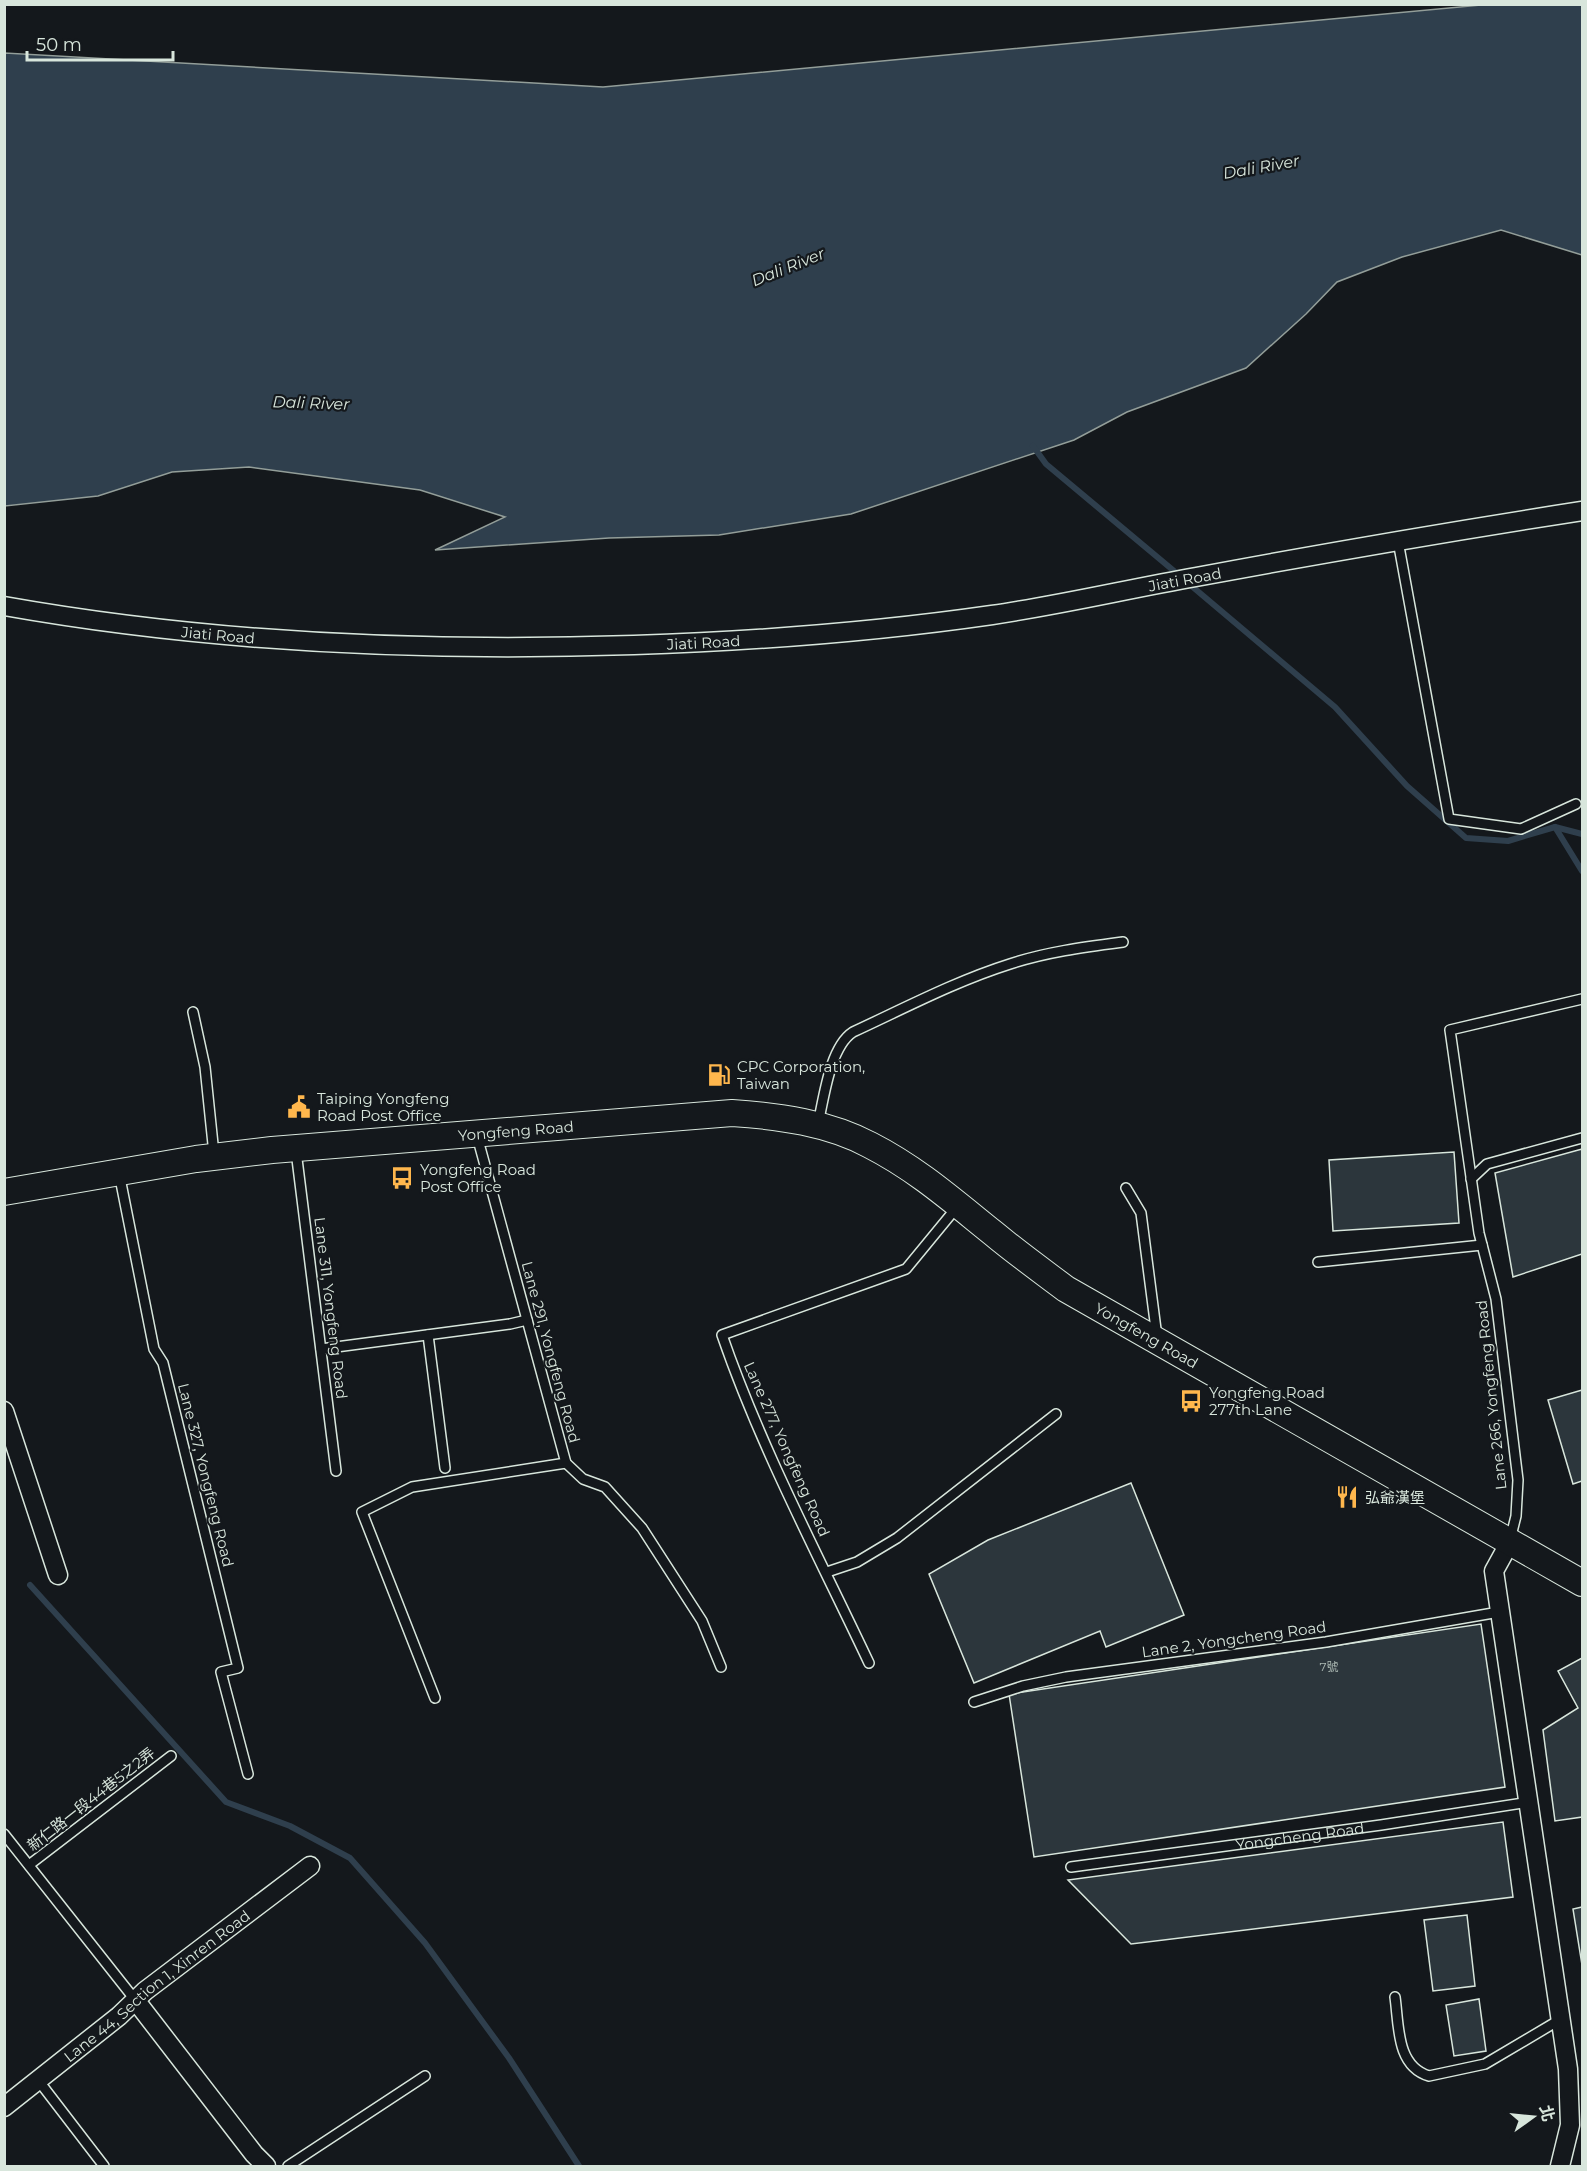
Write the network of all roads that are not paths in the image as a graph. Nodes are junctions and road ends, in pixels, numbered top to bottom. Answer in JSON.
{"nodes":[{"id":1,"x":1582,"y":511,"type":"edge"},
{"id":2,"x":1398,"y":540,"type":"junction"},
{"id":3,"x":4,"y":606,"type":"edge"},
{"id":4,"x":1576,"y":804,"type":"dead end"},
{"id":5,"x":1123,"y":942,"type":"dead end"},
{"id":6,"x":1582,"y":999,"type":"edge"},
{"id":7,"x":193,"y":1012,"type":"dead end"},
{"id":8,"x":817,"y":1125,"type":"junction"},
{"id":9,"x":476,"y":1134,"type":"junction"},
{"id":10,"x":1582,"y":1138,"type":"edge"},
{"id":11,"x":296,"y":1148,"type":"junction"},
{"id":12,"x":214,"y":1157,"type":"junction"},
{"id":13,"x":119,"y":1171,"type":"junction"},
{"id":14,"x":1471,"y":1179,"type":"junction"},
{"id":15,"x":1126,"y":1188,"type":"dead end"},
{"id":16,"x":4,"y":1192,"type":"edge"},
{"id":17,"x":959,"y":1205,"type":"junction"},
{"id":18,"x":1482,"y":1245,"type":"junction"},
{"id":19,"x":1318,"y":1262,"type":"dead end"},
{"id":20,"x":527,"y":1320,"type":"junction"},
{"id":21,"x":428,"y":1335,"type":"junction"},
{"id":22,"x":1158,"y":1342,"type":"junction"},
{"id":23,"x":321,"y":1349,"type":"junction"},
{"id":24,"x":4,"y":1411,"type":"edge"},
{"id":25,"x":1056,"y":1414,"type":"dead end"},
{"id":26,"x":566,"y":1463,"type":"junction"},
{"id":27,"x":446,"y":1468,"type":"dead end"},
{"id":28,"x":336,"y":1471,"type":"dead end"},
{"id":29,"x":1510,"y":1542,"type":"junction"},
{"id":30,"x":826,"y":1572,"type":"junction"},
{"id":31,"x":58,"y":1575,"type":"dead end"},
{"id":32,"x":1582,"y":1583,"type":"edge"},
{"id":33,"x":1499,"y":1612,"type":"junction"},
{"id":34,"x":869,"y":1663,"type":"dead end"},
{"id":35,"x":722,"y":1667,"type":"dead end"},
{"id":36,"x":435,"y":1698,"type":"dead end"},
{"id":37,"x":974,"y":1702,"type":"dead end"},
{"id":38,"x":171,"y":1756,"type":"dead end"},
{"id":39,"x":248,"y":1774,"type":"dead end"},
{"id":40,"x":1528,"y":1802,"type":"junction"},
{"id":41,"x":4,"y":1834,"type":"edge"},
{"id":42,"x":29,"y":1865,"type":"junction"},
{"id":43,"x":310,"y":1866,"type":"dead end"},
{"id":44,"x":1071,"y":1867,"type":"dead end"},
{"id":45,"x":1395,"y":1997,"type":"dead end"},
{"id":46,"x":136,"y":2001,"type":"junction"},
{"id":47,"x":1561,"y":2019,"type":"junction"},
{"id":48,"x":425,"y":2076,"type":"dead end"},
{"id":49,"x":38,"y":2080,"type":"junction"},
{"id":50,"x":4,"y":2107,"type":"edge"},
{"id":51,"x":104,"y":2166,"type":"edge"},
{"id":52,"x":266,"y":2166,"type":"edge"},
{"id":53,"x":288,"y":2166,"type":"edge"},
{"id":54,"x":1560,"y":2166,"type":"edge"}],
"edges":[{"from":1,"to":2,"type":"street","name":"Jiati Road"},
{"from":2,"to":3,"type":"street","name":"Jiati Road"},
{"from":2,"to":4,"type":"lane"},
{"from":5,"to":8,"type":"lane"},
{"from":6,"to":14,"type":"lane","name":"Lane 266, Yongfeng Road"},
{"from":7,"to":12,"type":"lane"},
{"from":8,"to":9,"type":"street","name":"Yongfeng Road"},
{"from":8,"to":17,"type":"street","name":"Yongfeng Road"},
{"from":9,"to":11,"type":"street","name":"Yongfeng Road"},
{"from":9,"to":20,"type":"lane","name":"Lane 291, Yongfeng Road"},
{"from":10,"to":14,"type":"lane"},
{"from":11,"to":12,"type":"street","name":"Yongfeng Road"},
{"from":11,"to":23,"type":"lane","name":"Lane 311, Yongfeng Road"},
{"from":12,"to":13,"type":"street","name":"Yongfeng Road"},
{"from":13,"to":16,"type":"street","name":"Yongfeng Road"},
{"from":13,"to":39,"type":"lane","name":"Lane 327, Yongfeng Road"},
{"from":14,"to":18,"type":"lane","name":"Lane 266, Yongfeng Road"},
{"from":15,"to":22,"type":"lane"},
{"from":17,"to":22,"type":"street","name":"Yongfeng Road"},
{"from":17,"to":30,"type":"lane","name":"Lane 277, Yongfeng Road"},
{"from":18,"to":19,"type":"lane"},
{"from":18,"to":29,"type":"lane","name":"Lane 266, Yongfeng Road"},
{"from":20,"to":21,"type":"lane"},
{"from":20,"to":26,"type":"lane","name":"Lane 291, Yongfeng Road"},
{"from":21,"to":23,"type":"lane"},
{"from":21,"to":27,"type":"lane"},
{"from":22,"to":29,"type":"street","name":"Yongfeng Road"},
{"from":23,"to":28,"type":"lane","name":"Lane 311, Yongfeng Road"},
{"from":24,"to":31,"type":"street"},
{"from":25,"to":30,"type":"lane"},
{"from":26,"to":35,"type":"lane","name":"Lane 291, Yongfeng Road"},
{"from":26,"to":36,"type":"lane"},
{"from":29,"to":32,"type":"street","name":"Yongfeng Road"},
{"from":29,"to":33,"type":"street"},
{"from":30,"to":34,"type":"lane","name":"Lane 277, Yongfeng Road"},
{"from":33,"to":37,"type":"lane","name":"Lane 2, Yongcheng Road"},
{"from":33,"to":40,"type":"street"},
{"from":38,"to":42,"type":"lane","name":"新仁路一段44巷5之2弄"},
{"from":40,"to":44,"type":"lane","name":"Yongcheng Road"},
{"from":40,"to":47,"type":"street"},
{"from":41,"to":42,"type":"lane"},
{"from":42,"to":46,"type":"lane"},
{"from":43,"to":46,"type":"street","name":"Lane 44, Section 1, Xinren Road"},
{"from":45,"to":47,"type":"lane"},
{"from":46,"to":49,"type":"street","name":"Lane 44, Section 1, Xinren Road"},
{"from":46,"to":52,"type":"street"},
{"from":47,"to":54,"type":"street"},
{"from":48,"to":53,"type":"lane"},
{"from":49,"to":50,"type":"street","name":"Lane 44, Section 1, Xinren Road"},
{"from":49,"to":51,"type":"lane"}]}
